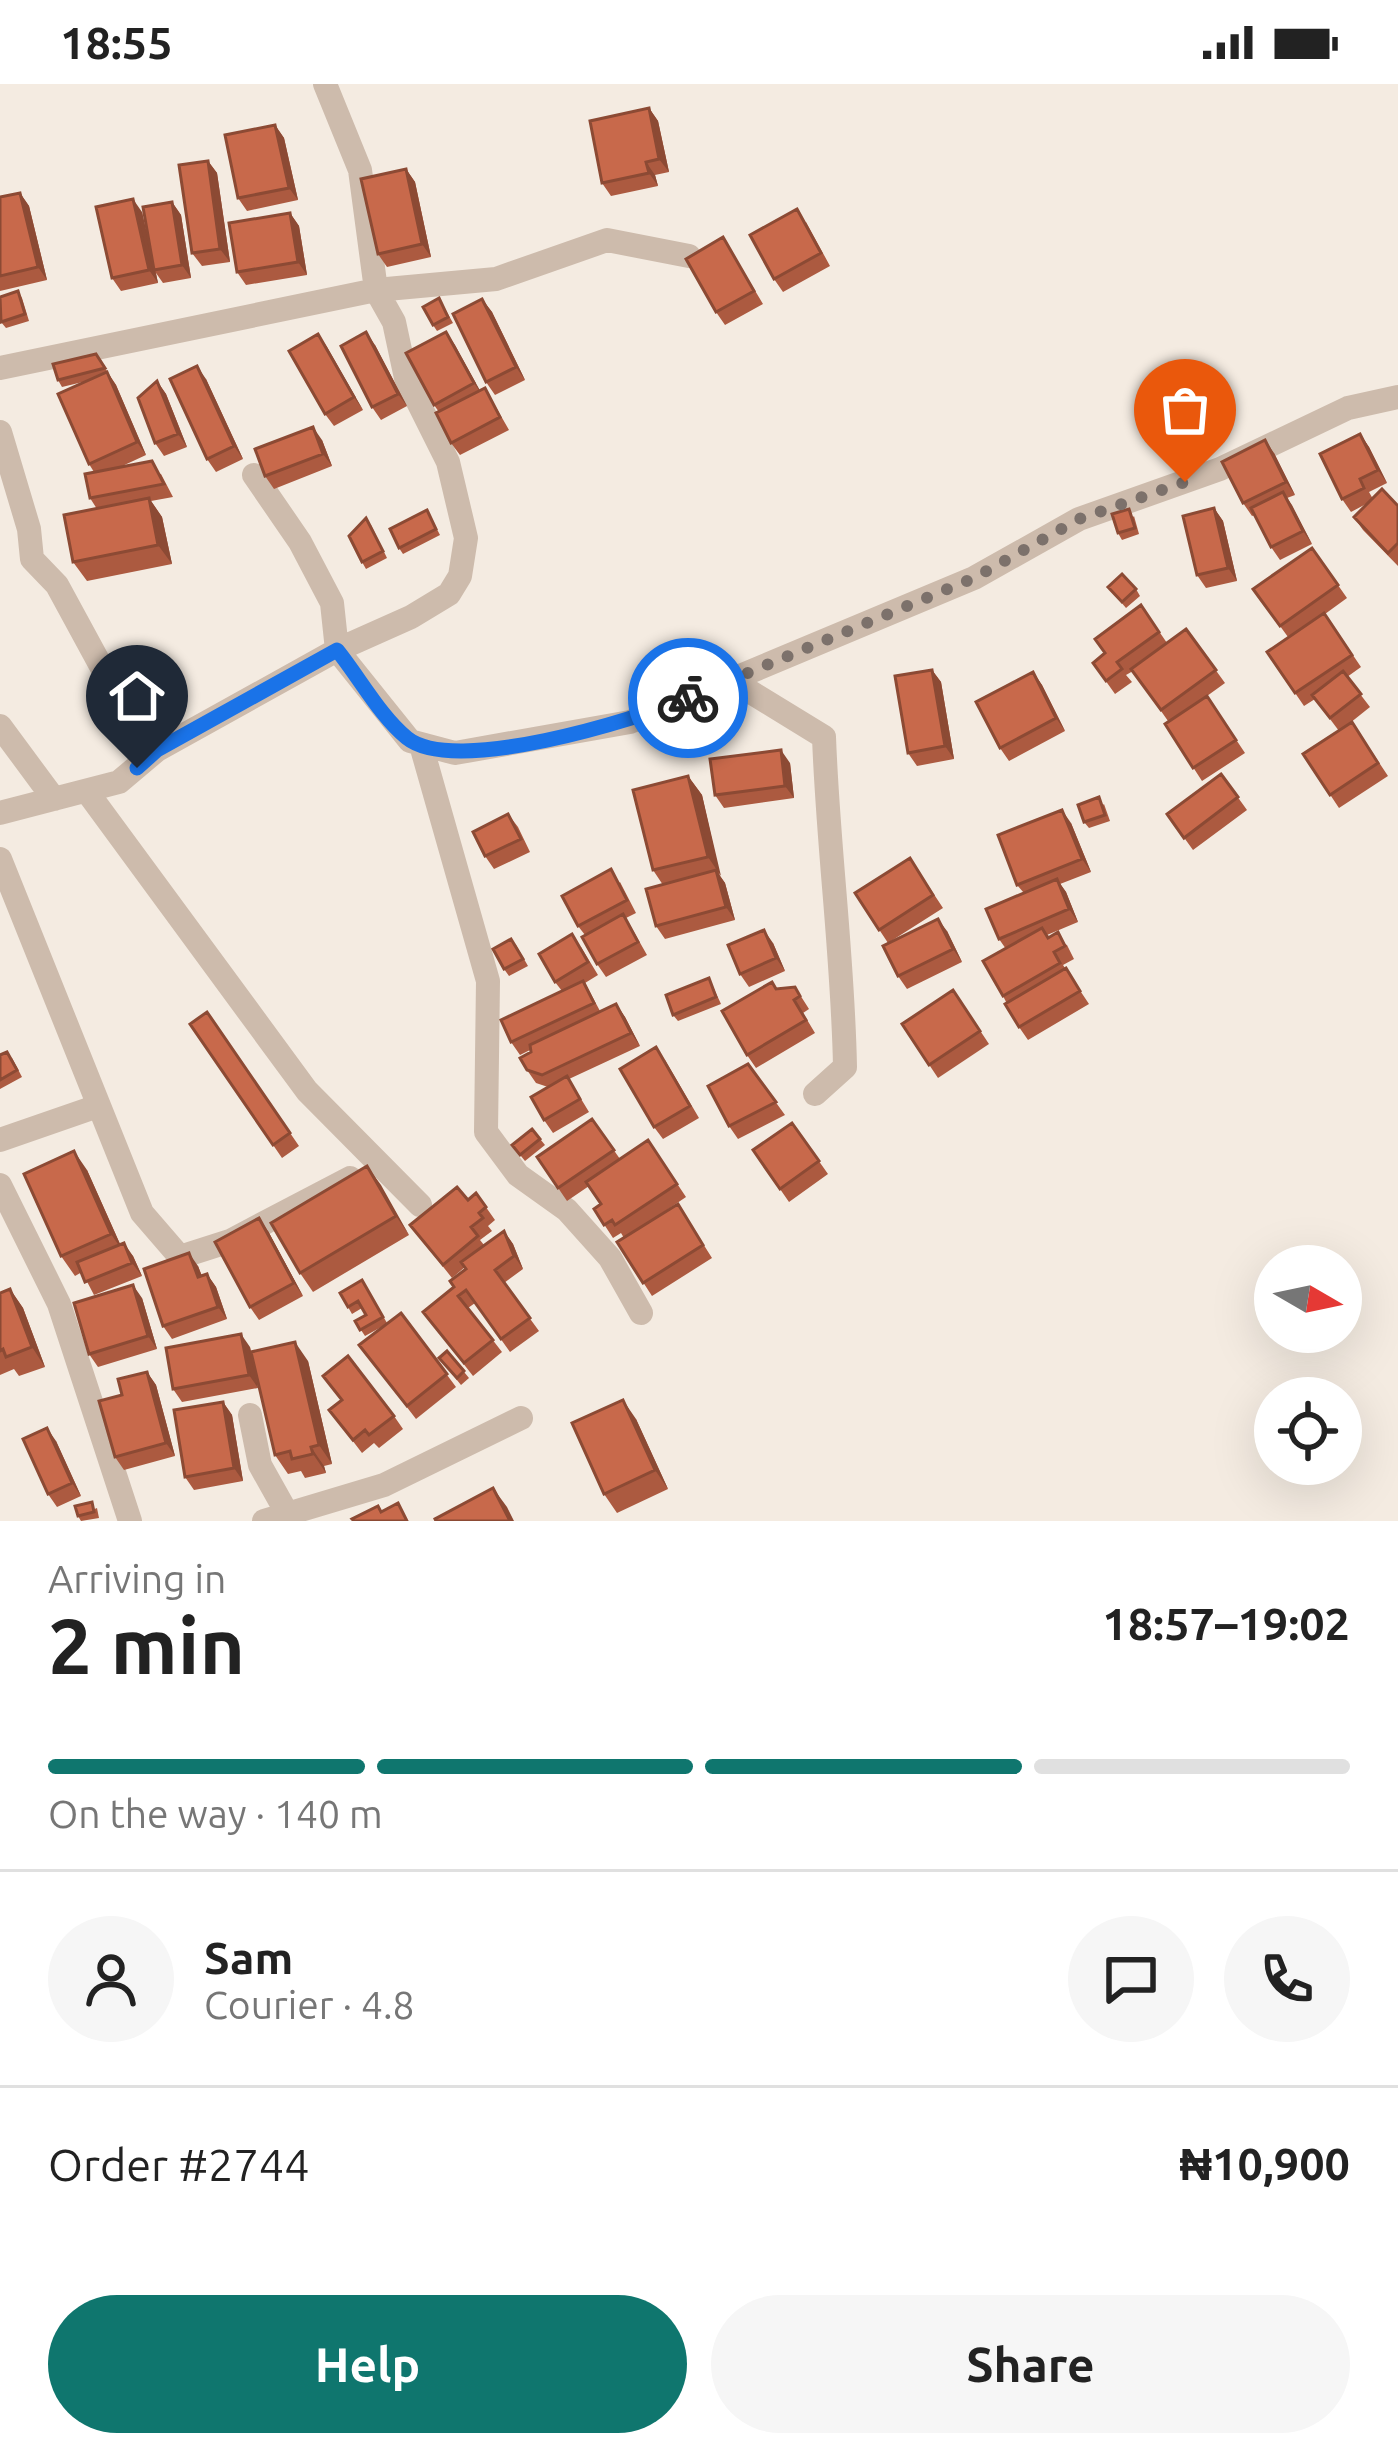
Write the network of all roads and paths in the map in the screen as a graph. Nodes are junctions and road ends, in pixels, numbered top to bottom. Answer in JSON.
{"nodes":[{"id":1,"x":325,"y":84,"type":"edge"},
{"id":2,"x":688,"y":256,"type":"edge"},
{"id":3,"x":376,"y":290,"type":"junction"},
{"id":4,"x":0,"y":368,"type":"edge"},
{"id":5,"x":1398,"y":397,"type":"edge"},
{"id":6,"x":0,"y":432,"type":"edge"},
{"id":7,"x":254,"y":475,"type":"edge"},
{"id":8,"x":337,"y":650,"type":"junction"},
{"id":9,"x":731,"y":680,"type":"junction"},
{"id":10,"x":0,"y":726,"type":"edge"},
{"id":11,"x":422,"y":745,"type":"junction"},
{"id":12,"x":157,"y":750,"type":"junction"},
{"id":13,"x":88,"y":793,"type":"junction"},
{"id":14,"x":54,"y":799,"type":"junction"},
{"id":15,"x":2,"y":811,"type":"edge"},
{"id":16,"x":0,"y":859,"type":"edge"},
{"id":17,"x":815,"y":1094,"type":"dead end"},
{"id":18,"x":95,"y":1107,"type":"junction"},
{"id":19,"x":0,"y":1141,"type":"edge"},
{"id":20,"x":365,"y":1170,"type":"edge"},
{"id":21,"x":0,"y":1185,"type":"edge"},
{"id":22,"x":420,"y":1205,"type":"dead end"},
{"id":23,"x":641,"y":1313,"type":"dead end"},
{"id":24,"x":250,"y":1415,"type":"dead end"},
{"id":25,"x":521,"y":1418,"type":"dead end"},
{"id":26,"x":271,"y":1519,"type":"edge"},
{"id":27,"x":130,"y":1521,"type":"edge"}],
"edges":[{"from":1,"to":3,"type":"street"},
{"from":2,"to":3,"type":"street"},
{"from":3,"to":4,"type":"street"},
{"from":3,"to":8,"type":"street"},
{"from":5,"to":9,"type":"street"},
{"from":6,"to":12,"type":"street"},
{"from":7,"to":8,"type":"street"},
{"from":8,"to":11,"type":"street"},
{"from":8,"to":12,"type":"street"},
{"from":9,"to":11,"type":"street"},
{"from":9,"to":17,"type":"street"},
{"from":10,"to":14,"type":"street"},
{"from":11,"to":23,"type":"street"},
{"from":12,"to":13,"type":"street"},
{"from":13,"to":14,"type":"street"},
{"from":13,"to":22,"type":"street"},
{"from":14,"to":15,"type":"street"},
{"from":16,"to":18,"type":"street"},
{"from":18,"to":19,"type":"street"},
{"from":18,"to":20,"type":"street"},
{"from":21,"to":27,"type":"street"},
{"from":24,"to":26,"type":"street"},
{"from":25,"to":26,"type":"street"}]}
